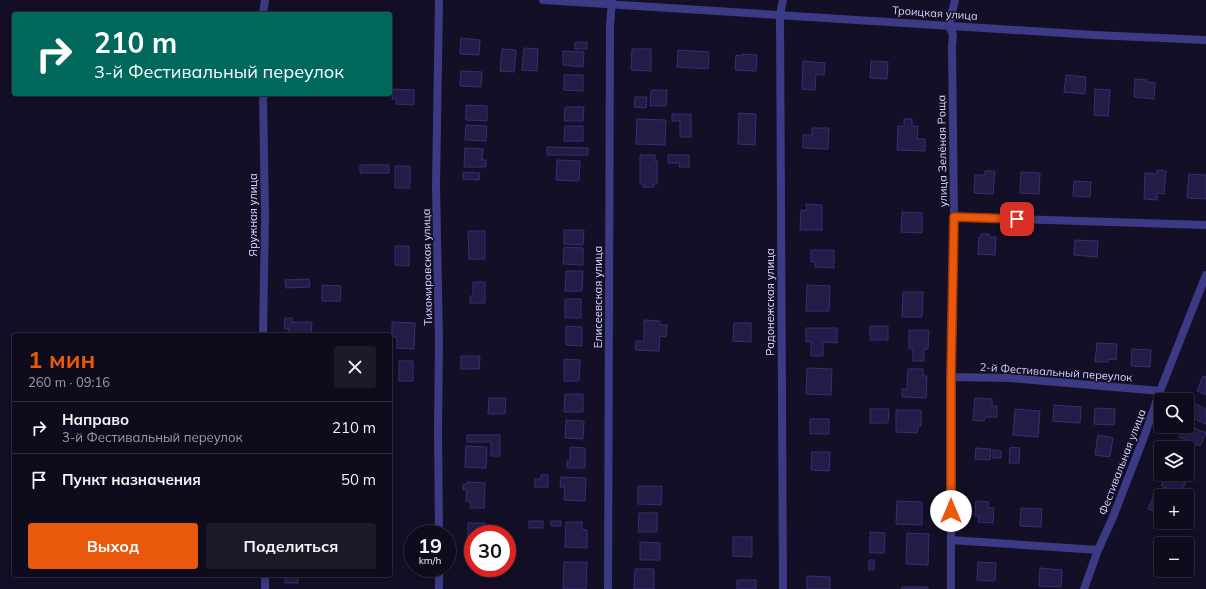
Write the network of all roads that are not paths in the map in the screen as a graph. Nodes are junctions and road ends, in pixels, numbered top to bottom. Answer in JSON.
{"nodes":[{"id":1,"x":265,"y":0,"type":"edge"},
{"id":2,"x":439,"y":0,"type":"edge"},
{"id":3,"x":543,"y":0,"type":"edge"},
{"id":4,"x":783,"y":0,"type":"edge"},
{"id":5,"x":955,"y":0,"type":"edge"},
{"id":6,"x":611,"y":2,"type":"edge"},
{"id":7,"x":263,"y":12,"type":"edge"},
{"id":8,"x":780,"y":15,"type":"junction"},
{"id":9,"x":949,"y":25,"type":"junction"},
{"id":10,"x":1206,"y":40,"type":"edge"},
{"id":11,"x":263,"y":96,"type":"edge"},
{"id":12,"x":954,"y":217,"type":"junction"},
{"id":13,"x":1206,"y":225,"type":"edge"},
{"id":14,"x":1206,"y":275,"type":"edge"},
{"id":15,"x":263,"y":333,"type":"edge"},
{"id":16,"x":951,"y":377,"type":"junction"},
{"id":17,"x":1160,"y":391,"type":"junction"},
{"id":18,"x":439,"y":525,"type":"edge"},
{"id":19,"x":951,"y":540,"type":"junction"},
{"id":20,"x":1098,"y":550,"type":"junction"},
{"id":21,"x":265,"y":577,"type":"edge"},
{"id":22,"x":439,"y":577,"type":"edge"},
{"id":23,"x":266,"y":589,"type":"edge"},
{"id":24,"x":440,"y":589,"type":"edge"},
{"id":25,"x":608,"y":589,"type":"edge"},
{"id":26,"x":783,"y":589,"type":"edge"},
{"id":27,"x":951,"y":589,"type":"edge"},
{"id":28,"x":1084,"y":589,"type":"edge"}],
"edges":[{"from":1,"to":7,"type":"street"},
{"from":2,"to":18,"type":"street","name":"Тихомировская улица"},
{"from":3,"to":6,"type":"street","name":"Троицкая улица"},
{"from":4,"to":8,"type":"street","name":"Радонежская улица"},
{"from":5,"to":9,"type":"street"},
{"from":6,"to":8,"type":"street","name":"Троицкая улица"},
{"from":6,"to":25,"type":"street","name":"Елисеевская улица"},
{"from":8,"to":9,"type":"street","name":"Троицкая улица"},
{"from":8,"to":26,"type":"street","name":"Радонежская улица"},
{"from":9,"to":10,"type":"street","name":"Троицкая улица"},
{"from":9,"to":12,"type":"street","name":"улица Зелёная Роща"},
{"from":11,"to":15,"type":"street","name":"Яружная улица"},
{"from":12,"to":13,"type":"street"},
{"from":12,"to":16,"type":"street","name":"улица Зелёная Роща"},
{"from":14,"to":17,"type":"street","name":"Фестивальная улица"},
{"from":16,"to":17,"type":"street","name":"2-й Фестивальный переулок"},
{"from":16,"to":19,"type":"street","name":"улица Зелёная Роща"},
{"from":17,"to":20,"type":"street","name":"Фестивальная улица"},
{"from":19,"to":20,"type":"street"},
{"from":19,"to":27,"type":"street","name":"улица Зелёная Роща"},
{"from":20,"to":28,"type":"street","name":"Фестивальная улица"},
{"from":21,"to":23,"type":"street"},
{"from":22,"to":24,"type":"street"}]}
